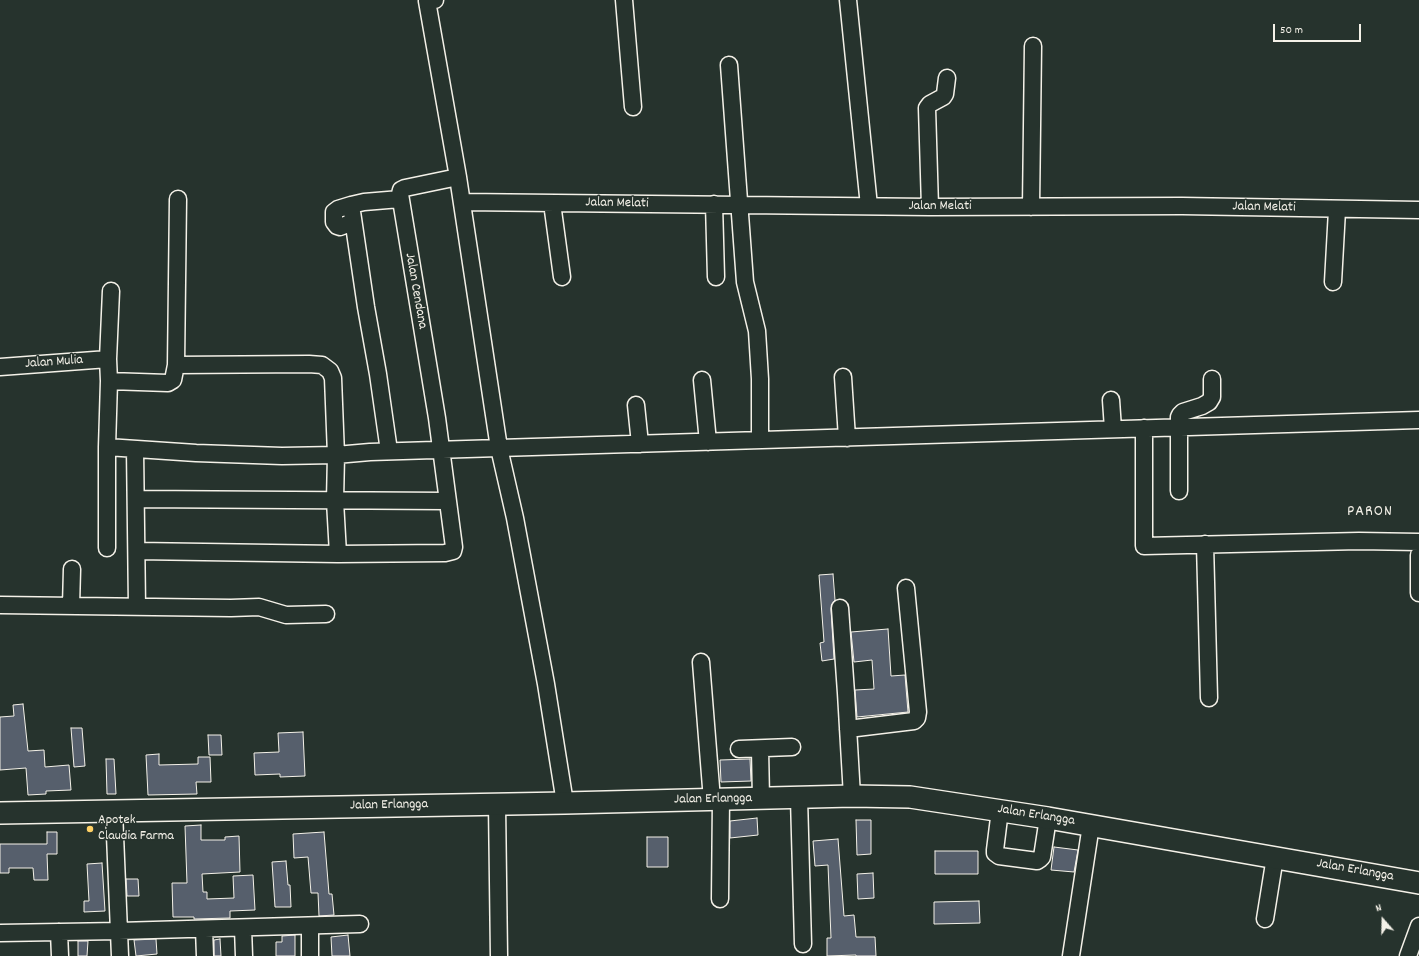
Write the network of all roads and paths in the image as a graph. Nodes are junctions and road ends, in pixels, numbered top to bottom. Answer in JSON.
{"nodes":[{"id":1,"x":430,"y":0,"type":"edge"},
{"id":2,"x":624,"y":0,"type":"edge"},
{"id":3,"x":848,"y":0,"type":"edge"},
{"id":4,"x":1033,"y":46,"type":"dead end"},
{"id":5,"x":730,"y":65,"type":"dead end"},
{"id":6,"x":948,"y":78,"type":"dead end"},
{"id":7,"x":633,"y":107,"type":"dead end"},
{"id":8,"x":458,"y":177,"type":"junction"},
{"id":9,"x":178,"y":199,"type":"dead end"},
{"id":10,"x":400,"y":199,"type":"junction"},
{"id":11,"x":462,"y":202,"type":"junction"},
{"id":12,"x":552,"y":203,"type":"junction"},
{"id":13,"x":714,"y":204,"type":"junction"},
{"id":14,"x":740,"y":205,"type":"junction"},
{"id":15,"x":869,"y":206,"type":"junction"},
{"id":16,"x":930,"y":207,"type":"junction"},
{"id":17,"x":1031,"y":207,"type":"junction"},
{"id":18,"x":1337,"y":210,"type":"junction"},
{"id":19,"x":1419,"y":210,"type":"edge"},
{"id":20,"x":562,"y":277,"type":"dead end"},
{"id":21,"x":716,"y":277,"type":"dead end"},
{"id":22,"x":1333,"y":282,"type":"dead end"},
{"id":23,"x":111,"y":291,"type":"dead end"},
{"id":24,"x":108,"y":359,"type":"junction"},
{"id":25,"x":176,"y":365,"type":"junction"},
{"id":26,"x":0,"y":367,"type":"edge"},
{"id":27,"x":843,"y":378,"type":"dead end"},
{"id":28,"x":1212,"y":379,"type":"dead end"},
{"id":29,"x":702,"y":380,"type":"dead end"},
{"id":30,"x":109,"y":381,"type":"junction"},
{"id":31,"x":1111,"y":400,"type":"dead end"},
{"id":32,"x":636,"y":404,"type":"dead end"},
{"id":33,"x":1419,"y":420,"type":"edge"},
{"id":34,"x":1179,"y":427,"type":"junction"},
{"id":35,"x":1144,"y":428,"type":"junction"},
{"id":36,"x":1113,"y":429,"type":"junction"},
{"id":37,"x":847,"y":438,"type":"junction"},
{"id":38,"x":760,"y":440,"type":"junction"},
{"id":39,"x":708,"y":442,"type":"junction"},
{"id":40,"x":640,"y":444,"type":"junction"},
{"id":41,"x":106,"y":446,"type":"junction"},
{"id":42,"x":135,"y":449,"type":"junction"},
{"id":43,"x":389,"y":451,"type":"junction"},
{"id":44,"x":500,"y":452,"type":"junction"},
{"id":45,"x":336,"y":455,"type":"junction"},
{"id":46,"x":441,"y":455,"type":"junction"},
{"id":47,"x":1179,"y":491,"type":"dead end"},
{"id":48,"x":136,"y":499,"type":"junction"},
{"id":49,"x":335,"y":501,"type":"junction"},
{"id":50,"x":447,"y":501,"type":"junction"},
{"id":51,"x":1419,"y":542,"type":"edge"},
{"id":52,"x":1205,"y":544,"type":"junction"},
{"id":53,"x":107,"y":548,"type":"dead end"},
{"id":54,"x":137,"y":551,"type":"junction"},
{"id":55,"x":338,"y":554,"type":"junction"},
{"id":56,"x":1419,"y":555,"type":"edge"},
{"id":57,"x":72,"y":569,"type":"dead end"},
{"id":58,"x":906,"y":588,"type":"dead end"},
{"id":59,"x":1419,"y":594,"type":"edge"},
{"id":60,"x":0,"y":605,"type":"edge"},
{"id":61,"x":71,"y":606,"type":"junction"},
{"id":62,"x":137,"y":607,"type":"junction"},
{"id":63,"x":840,"y":608,"type":"dead end"},
{"id":64,"x":326,"y":614,"type":"dead end"},
{"id":65,"x":701,"y":662,"type":"dead end"},
{"id":66,"x":1209,"y":698,"type":"dead end"},
{"id":67,"x":848,"y":729,"type":"junction"},
{"id":68,"x":792,"y":747,"type":"dead end"},
{"id":69,"x":739,"y":749,"type":"dead end"},
{"id":70,"x":760,"y":749,"type":"junction"},
{"id":71,"x":852,"y":796,"type":"junction"},
{"id":72,"x":799,"y":798,"type":"junction"},
{"id":73,"x":761,"y":799,"type":"junction"},
{"id":74,"x":717,"y":800,"type":"junction"},
{"id":75,"x":565,"y":803,"type":"junction"},
{"id":76,"x":497,"y":804,"type":"junction"},
{"id":77,"x":1000,"y":810,"type":"junction"},
{"id":78,"x":114,"y":811,"type":"junction"},
{"id":79,"x":0,"y":813,"type":"edge"},
{"id":80,"x":1048,"y":818,"type":"junction"},
{"id":81,"x":1091,"y":825,"type":"junction"},
{"id":82,"x":1275,"y":857,"type":"junction"},
{"id":83,"x":1419,"y":883,"type":"edge"},
{"id":84,"x":720,"y":899,"type":"dead end"},
{"id":85,"x":1265,"y":919,"type":"dead end"},
{"id":86,"x":360,"y":924,"type":"dead end"},
{"id":87,"x":310,"y":926,"type":"junction"},
{"id":88,"x":1419,"y":926,"type":"edge"},
{"id":89,"x":243,"y":928,"type":"junction"},
{"id":90,"x":204,"y":929,"type":"junction"},
{"id":91,"x":119,"y":931,"type":"junction"},
{"id":92,"x":59,"y":932,"type":"junction"},
{"id":93,"x":0,"y":933,"type":"edge"},
{"id":94,"x":803,"y":944,"type":"dead end"},
{"id":95,"x":60,"y":956,"type":"edge"},
{"id":96,"x":120,"y":956,"type":"edge"},
{"id":97,"x":205,"y":956,"type":"edge"},
{"id":98,"x":244,"y":956,"type":"edge"},
{"id":99,"x":310,"y":956,"type":"edge"},
{"id":100,"x":499,"y":956,"type":"edge"},
{"id":101,"x":1071,"y":956,"type":"edge"},
{"id":102,"x":1408,"y":956,"type":"edge"}],
"edges":[{"from":1,"to":8,"type":"street"},
{"from":2,"to":7,"type":"street"},
{"from":3,"to":15,"type":"street"},
{"from":4,"to":17,"type":"street"},
{"from":5,"to":14,"type":"street"},
{"from":6,"to":16,"type":"street"},
{"from":8,"to":10,"type":"street"},
{"from":8,"to":11,"type":"street"},
{"from":9,"to":25,"type":"street"},
{"from":10,"to":43,"type":"street"},
{"from":10,"to":46,"type":"street","name":"Jalan Cendana"},
{"from":11,"to":12,"type":"street","name":"Jalan Melati"},
{"from":11,"to":44,"type":"street"},
{"from":12,"to":13,"type":"street","name":"Jalan Melati"},
{"from":12,"to":20,"type":"street"},
{"from":13,"to":14,"type":"street","name":"Jalan Melati"},
{"from":13,"to":21,"type":"street"},
{"from":14,"to":15,"type":"street","name":"Jalan Melati"},
{"from":14,"to":38,"type":"street"},
{"from":15,"to":16,"type":"street","name":"Jalan Melati"},
{"from":16,"to":17,"type":"street","name":"Jalan Melati"},
{"from":17,"to":18,"type":"street","name":"Jalan Melati"},
{"from":18,"to":19,"type":"street","name":"Jalan Melati"},
{"from":18,"to":22,"type":"street"},
{"from":23,"to":24,"type":"street"},
{"from":24,"to":26,"type":"street","name":"Jalan Mulia"},
{"from":24,"to":30,"type":"street"},
{"from":25,"to":30,"type":"street"},
{"from":25,"to":45,"type":"street"},
{"from":27,"to":37,"type":"street"},
{"from":28,"to":34,"type":"street"},
{"from":29,"to":39,"type":"street"},
{"from":30,"to":41,"type":"street"},
{"from":31,"to":36,"type":"street"},
{"from":32,"to":40,"type":"street"},
{"from":33,"to":34,"type":"street"},
{"from":34,"to":35,"type":"street"},
{"from":34,"to":47,"type":"street"},
{"from":35,"to":36,"type":"street"},
{"from":35,"to":52,"type":"street"},
{"from":36,"to":37,"type":"street"},
{"from":37,"to":38,"type":"street"},
{"from":38,"to":39,"type":"street"},
{"from":39,"to":40,"type":"street"},
{"from":40,"to":44,"type":"street"},
{"from":41,"to":42,"type":"street"},
{"from":41,"to":53,"type":"street"},
{"from":42,"to":45,"type":"street"},
{"from":42,"to":48,"type":"street"},
{"from":43,"to":45,"type":"street"},
{"from":43,"to":46,"type":"street"},
{"from":44,"to":46,"type":"street"},
{"from":44,"to":75,"type":"street"},
{"from":45,"to":49,"type":"street"},
{"from":46,"to":50,"type":"street","name":"Jalan Cendana"},
{"from":48,"to":49,"type":"street"},
{"from":48,"to":54,"type":"street"},
{"from":49,"to":50,"type":"street"},
{"from":49,"to":55,"type":"street"},
{"from":50,"to":55,"type":"street","name":"Jalan Cendana"},
{"from":51,"to":52,"type":"street"},
{"from":52,"to":66,"type":"street"},
{"from":54,"to":55,"type":"street"},
{"from":54,"to":62,"type":"street"},
{"from":56,"to":59,"type":"street"},
{"from":57,"to":61,"type":"street"},
{"from":58,"to":67,"type":"street"},
{"from":60,"to":61,"type":"street"},
{"from":61,"to":62,"type":"street"},
{"from":62,"to":64,"type":"street"},
{"from":63,"to":67,"type":"street"},
{"from":65,"to":74,"type":"street"},
{"from":67,"to":71,"type":"street"},
{"from":68,"to":70,"type":"street"},
{"from":69,"to":70,"type":"street"},
{"from":70,"to":73,"type":"street"},
{"from":71,"to":72,"type":"main road","name":"Jalan Erlangga"},
{"from":71,"to":77,"type":"main road","name":"Jalan Erlangga"},
{"from":72,"to":73,"type":"main road","name":"Jalan Erlangga"},
{"from":72,"to":94,"type":"street"},
{"from":73,"to":74,"type":"main road","name":"Jalan Erlangga"},
{"from":74,"to":75,"type":"main road","name":"Jalan Erlangga"},
{"from":74,"to":84,"type":"street"},
{"from":75,"to":76,"type":"main road","name":"Jalan Erlangga"},
{"from":76,"to":78,"type":"main road","name":"Jalan Erlangga"},
{"from":76,"to":100,"type":"street"},
{"from":77,"to":80,"type":"main road","name":"Jalan Erlangga"},
{"from":77,"to":80,"type":"street"},
{"from":78,"to":79,"type":"main road","name":"Jalan Erlangga"},
{"from":78,"to":91,"type":"street"},
{"from":80,"to":81,"type":"main road","name":"Jalan Erlangga"},
{"from":81,"to":82,"type":"main road","name":"Jalan Erlangga"},
{"from":81,"to":101,"type":"street"},
{"from":82,"to":83,"type":"main road","name":"Jalan Erlangga"},
{"from":82,"to":85,"type":"street"},
{"from":86,"to":87,"type":"street"},
{"from":87,"to":89,"type":"street"},
{"from":87,"to":99,"type":"street"},
{"from":88,"to":102,"type":"street"},
{"from":89,"to":90,"type":"street"},
{"from":89,"to":98,"type":"street"},
{"from":90,"to":91,"type":"street"},
{"from":90,"to":97,"type":"street"},
{"from":91,"to":92,"type":"street"},
{"from":91,"to":96,"type":"street"},
{"from":92,"to":93,"type":"street"},
{"from":92,"to":95,"type":"street"}]}
